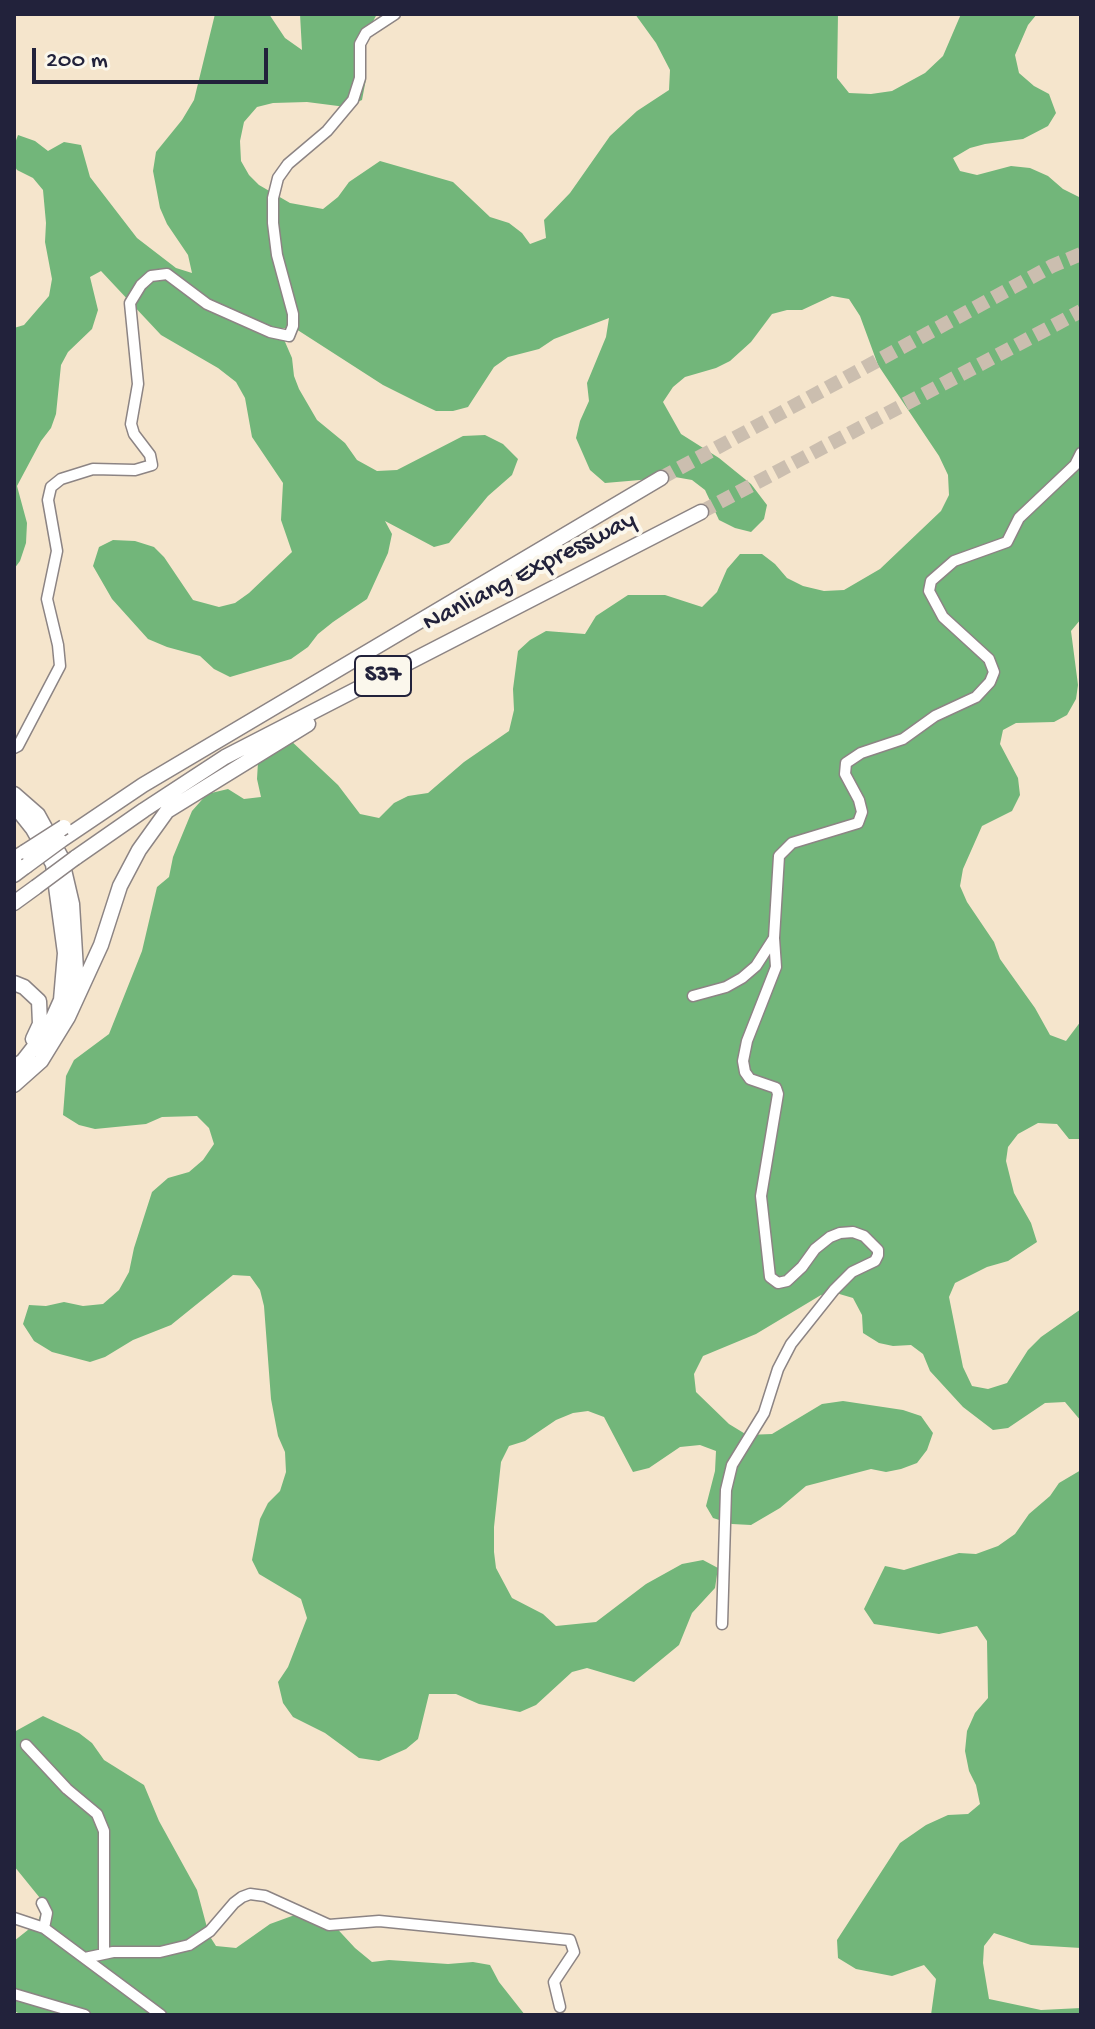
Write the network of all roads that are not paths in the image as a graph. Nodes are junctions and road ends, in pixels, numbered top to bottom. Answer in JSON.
{"nodes":[{"id":1,"x":395,"y":14,"type":"edge"},
{"id":2,"x":1081,"y":453,"type":"edge"},
{"id":3,"x":661,"y":478,"type":"tunnel mouth"},
{"id":4,"x":701,"y":512,"type":"tunnel mouth"},
{"id":5,"x":408,"y":663,"type":"junction"},
{"id":6,"x":14,"y":748,"type":"edge"},
{"id":7,"x":14,"y":794,"type":"edge"},
{"id":8,"x":14,"y":805,"type":"edge"},
{"id":9,"x":20,"y":863,"type":"edge"},
{"id":10,"x":14,"y":903,"type":"edge"},
{"id":11,"x":774,"y":938,"type":"junction"},
{"id":12,"x":14,"y":983,"type":"edge"},
{"id":13,"x":693,"y":996,"type":"dead end"},
{"id":14,"x":68,"y":1017,"type":"junction"},
{"id":15,"x":22,"y":1066,"type":"edge"},
{"id":16,"x":14,"y":1085,"type":"edge"},
{"id":17,"x":722,"y":1624,"type":"dead end"},
{"id":18,"x":26,"y":1745,"type":"dead end"},
{"id":19,"x":42,"y":1903,"type":"dead end"},
{"id":20,"x":14,"y":1918,"type":"edge"},
{"id":21,"x":44,"y":1928,"type":"junction"},
{"id":22,"x":104,"y":1954,"type":"junction"},
{"id":23,"x":85,"y":1958,"type":"junction"},
{"id":24,"x":14,"y":1994,"type":"edge"},
{"id":25,"x":560,"y":2007,"type":"dead end"},
{"id":26,"x":85,"y":2015,"type":"edge"},
{"id":27,"x":161,"y":2015,"type":"edge"}],
"edges":[{"from":1,"to":6,"type":"street"},
{"from":2,"to":11,"type":"street"},
{"from":3,"to":9,"type":"highway","name":"Nanliang Expressway","number":"S37","bridge":true},
{"from":4,"to":5,"type":"highway","name":"Nanliang Expressway","number":"S37"},
{"from":5,"to":10,"type":"highway","name":"Nanliang Expressway","number":"S37","bridge":true},
{"from":5,"to":14,"type":"highway"},
{"from":7,"to":14,"type":"highway"},
{"from":8,"to":15,"type":"highway"},
{"from":11,"to":13,"type":"street"},
{"from":11,"to":17,"type":"street"},
{"from":12,"to":15,"type":"highway"},
{"from":14,"to":15,"type":"highway"},
{"from":15,"to":16,"type":"highway"},
{"from":18,"to":22,"type":"street"},
{"from":19,"to":21,"type":"street"},
{"from":20,"to":21,"type":"street"},
{"from":21,"to":23,"type":"street"},
{"from":22,"to":23,"type":"street"},
{"from":22,"to":25,"type":"street"},
{"from":23,"to":27,"type":"street"},
{"from":24,"to":26,"type":"street"}]}
